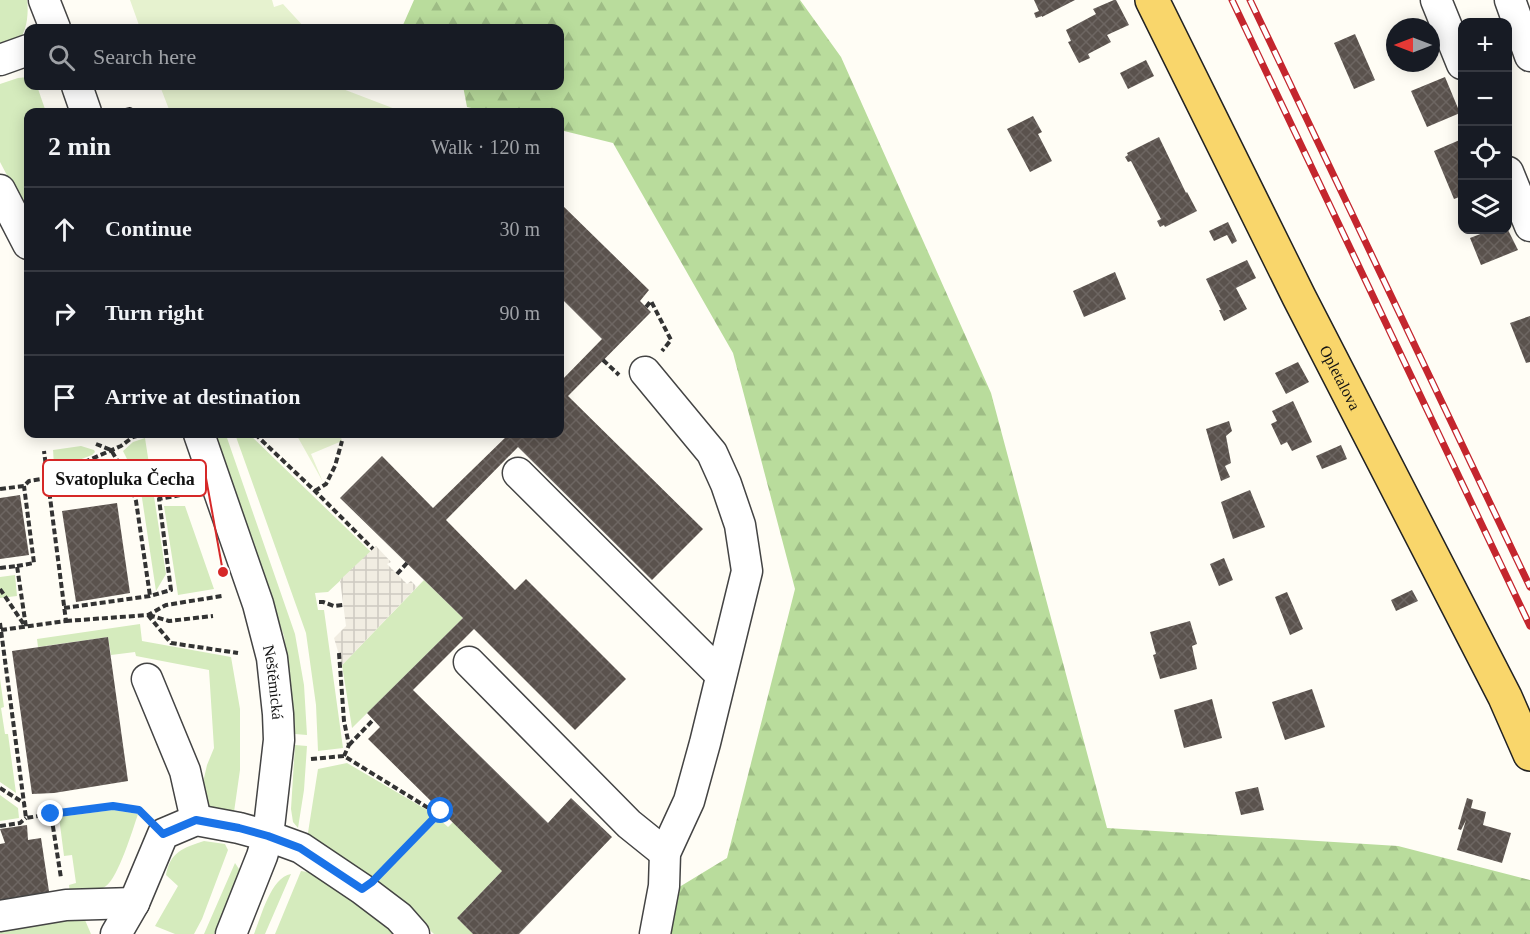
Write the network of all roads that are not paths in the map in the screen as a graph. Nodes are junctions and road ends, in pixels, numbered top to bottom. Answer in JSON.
{"nodes":[{"id":1,"x":44,"y":0,"type":"edge"},
{"id":2,"x":1152,"y":0,"type":"edge"},
{"id":3,"x":1436,"y":0,"type":"edge"},
{"id":4,"x":1510,"y":0,"type":"edge"},
{"id":5,"x":53,"y":24,"type":"edge"},
{"id":6,"x":24,"y":51,"type":"edge"},
{"id":7,"x":1458,"y":54,"type":"edge"},
{"id":8,"x":1530,"y":56,"type":"edge"},
{"id":9,"x":0,"y":60,"type":"edge"},
{"id":10,"x":78,"y":90,"type":"edge"},
{"id":11,"x":84,"y":108,"type":"edge"},
{"id":12,"x":1511,"y":180,"type":"edge"},
{"id":13,"x":0,"y":190,"type":"edge"},
{"id":14,"x":1530,"y":226,"type":"edge"},
{"id":15,"x":24,"y":236,"type":"edge"},
{"id":16,"x":645,"y":372,"type":"dead end"},
{"id":17,"x":200,"y":438,"type":"edge"},
{"id":18,"x":518,"y":473,"type":"dead end"},
{"id":19,"x":469,"y":662,"type":"dead end"},
{"id":20,"x":721,"y":675,"type":"junction"},
{"id":21,"x":147,"y":679,"type":"dead end"},
{"id":22,"x":1530,"y":754,"type":"edge"},
{"id":23,"x":196,"y":820,"type":"junction"},
{"id":24,"x":268,"y":836,"type":"junction"},
{"id":25,"x":665,"y":853,"type":"junction"},
{"id":26,"x":134,"y":903,"type":"junction"},
{"id":27,"x":0,"y":916,"type":"edge"},
{"id":28,"x":116,"y":934,"type":"edge"},
{"id":29,"x":231,"y":934,"type":"edge"},
{"id":30,"x":414,"y":934,"type":"edge"},
{"id":31,"x":655,"y":934,"type":"edge"}],
"edges":[{"from":1,"to":5,"type":"street"},
{"from":2,"to":22,"type":"main road","name":"Opletalova"},
{"from":3,"to":7,"type":"street"},
{"from":4,"to":8,"type":"street"},
{"from":6,"to":9,"type":"street"},
{"from":10,"to":11,"type":"street"},
{"from":12,"to":14,"type":"street"},
{"from":13,"to":15,"type":"street"},
{"from":16,"to":20,"type":"street"},
{"from":17,"to":24,"type":"street","name":"Neštěmická"},
{"from":18,"to":20,"type":"street"},
{"from":19,"to":25,"type":"street"},
{"from":20,"to":25,"type":"street"},
{"from":21,"to":23,"type":"street"},
{"from":23,"to":24,"type":"street"},
{"from":23,"to":26,"type":"street"},
{"from":24,"to":29,"type":"street","name":"Neštěmická"},
{"from":24,"to":30,"type":"street"},
{"from":25,"to":31,"type":"street"},
{"from":26,"to":27,"type":"street"},
{"from":26,"to":28,"type":"street"}]}
